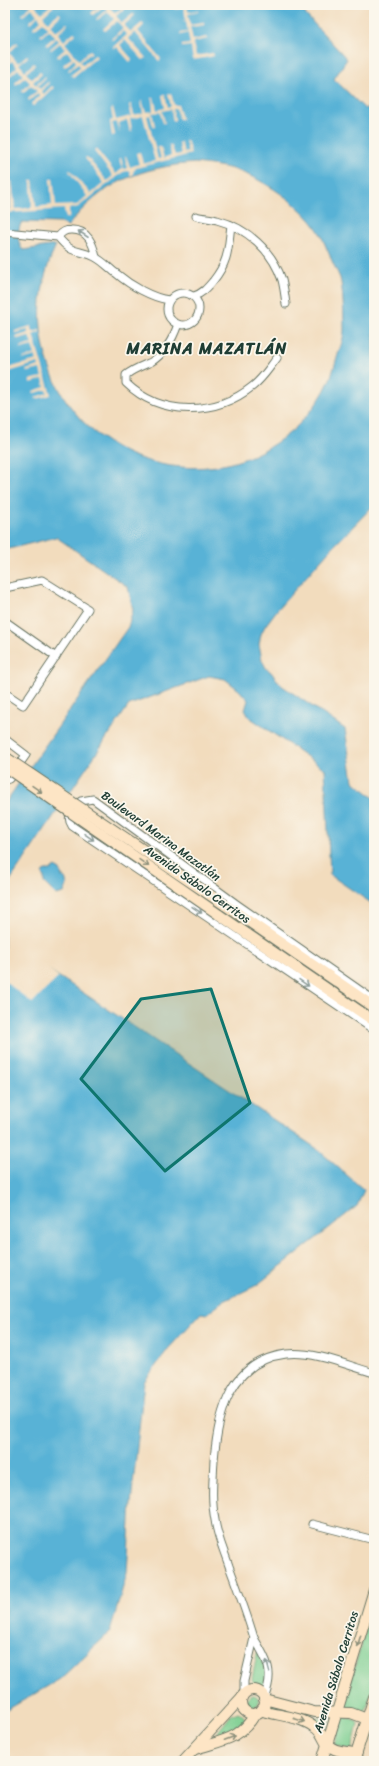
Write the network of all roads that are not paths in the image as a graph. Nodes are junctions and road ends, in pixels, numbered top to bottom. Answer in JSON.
{"nodes":[{"id":1,"x":196,"y":216,"type":"dead end"},
{"id":2,"x":231,"y":225,"type":"junction"},
{"id":3,"x":5,"y":232,"type":"edge"},
{"id":4,"x":58,"y":237,"type":"junction"},
{"id":5,"x":96,"y":257,"type":"junction"},
{"id":6,"x":194,"y":296,"type":"junction"},
{"id":7,"x":170,"y":300,"type":"junction"},
{"id":8,"x":286,"y":304,"type":"dead end"},
{"id":9,"x":178,"y":324,"type":"junction"},
{"id":10,"x":277,"y":358,"type":"dead end"},
{"id":11,"x":5,"y":588,"type":"edge"},
{"id":12,"x":5,"y":621,"type":"edge"},
{"id":13,"x":56,"y":657,"type":"junction"},
{"id":14,"x":5,"y":693,"type":"edge"},
{"id":15,"x":5,"y":739,"type":"edge"},
{"id":16,"x":5,"y":757,"type":"edge"},
{"id":17,"x":5,"y":767,"type":"edge"},
{"id":18,"x":5,"y":780,"type":"edge"},
{"id":19,"x":300,"y":953,"type":"junction"},
{"id":20,"x":291,"y":969,"type":"junction"},
{"id":21,"x":374,"y":1000,"type":"edge"},
{"id":22,"x":374,"y":1007,"type":"edge"},
{"id":23,"x":374,"y":1022,"type":"edge"},
{"id":24,"x":374,"y":1030,"type":"edge"},
{"id":25,"x":374,"y":1373,"type":"edge"},
{"id":26,"x":312,"y":1524,"type":"dead end"},
{"id":27,"x":374,"y":1540,"type":"edge"},
{"id":28,"x":374,"y":1590,"type":"edge"},
{"id":29,"x":254,"y":1638,"type":"junction"},
{"id":30,"x":243,"y":1695,"type":"junction"},
{"id":31,"x":374,"y":1696,"type":"edge"},
{"id":32,"x":262,"y":1705,"type":"junction"},
{"id":33,"x":338,"y":1712,"type":"junction"},
{"id":34,"x":367,"y":1719,"type":"junction"},
{"id":35,"x":327,"y":1744,"type":"junction"},
{"id":36,"x":195,"y":1749,"type":"junction"},
{"id":37,"x":356,"y":1757,"type":"edge"},
{"id":38,"x":183,"y":1761,"type":"edge"},
{"id":39,"x":322,"y":1761,"type":"edge"}],
"edges":[{"from":1,"to":2,"type":"street"},
{"from":2,"to":6,"type":"street"},
{"from":2,"to":8,"type":"street"},
{"from":3,"to":4,"type":"street"},
{"from":4,"to":5,"type":"street"},
{"from":5,"to":4,"type":"street","one_way":true},
{"from":5,"to":7,"type":"street"},
{"from":6,"to":7,"type":"street"},
{"from":6,"to":9,"type":"street"},
{"from":7,"to":9,"type":"street"},
{"from":9,"to":10,"type":"street"},
{"from":11,"to":13,"type":"street"},
{"from":12,"to":13,"type":"street"},
{"from":13,"to":14,"type":"street"},
{"from":15,"to":18,"type":"street"},
{"from":16,"to":19,"type":"main road","name":"Avenida Sábalo Cerritos","bridge":true},
{"from":17,"to":20,"type":"main road","name":"Avenida Sábalo Cerritos","one_way":true,"bridge":true},
{"from":19,"to":20,"type":"street","name":"Boulevard Marina Mazatlán","one_way":true},
{"from":19,"to":21,"type":"street","name":"Boulevard Marina Mazatlán"},
{"from":19,"to":22,"type":"main road","name":"Avenida Sábalo Cerritos"},
{"from":20,"to":23,"type":"main road","name":"Avenida Sábalo Cerritos"},
{"from":20,"to":24,"type":"street","name":"Boulevard Marina Mazatlán","one_way":true},
{"from":25,"to":29,"type":"street"},
{"from":26,"to":27,"type":"street"},
{"from":28,"to":33,"type":"main road","name":"Avenida Sábalo Cerritos","one_way":true},
{"from":29,"to":30,"type":"street"},
{"from":32,"to":29,"type":"street","one_way":true},
{"from":30,"to":32,"type":"main road"},
{"from":30,"to":32,"type":"main road"},
{"from":30,"to":36,"type":"main road"},
{"from":31,"to":34,"type":"main road"},
{"from":32,"to":33,"type":"main road"},
{"from":32,"to":35,"type":"main road","one_way":true},
{"from":36,"to":32,"type":"main road","one_way":true},
{"from":33,"to":34,"type":"main road"},
{"from":33,"to":35,"type":"main road","name":"Avenida Sábalo Cerritos"},
{"from":34,"to":37,"type":"main road"},
{"from":35,"to":37,"type":"main road"},
{"from":35,"to":39,"type":"main road","name":"Avenida Sábalo Cerritos"},
{"from":36,"to":38,"type":"main road"}]}
